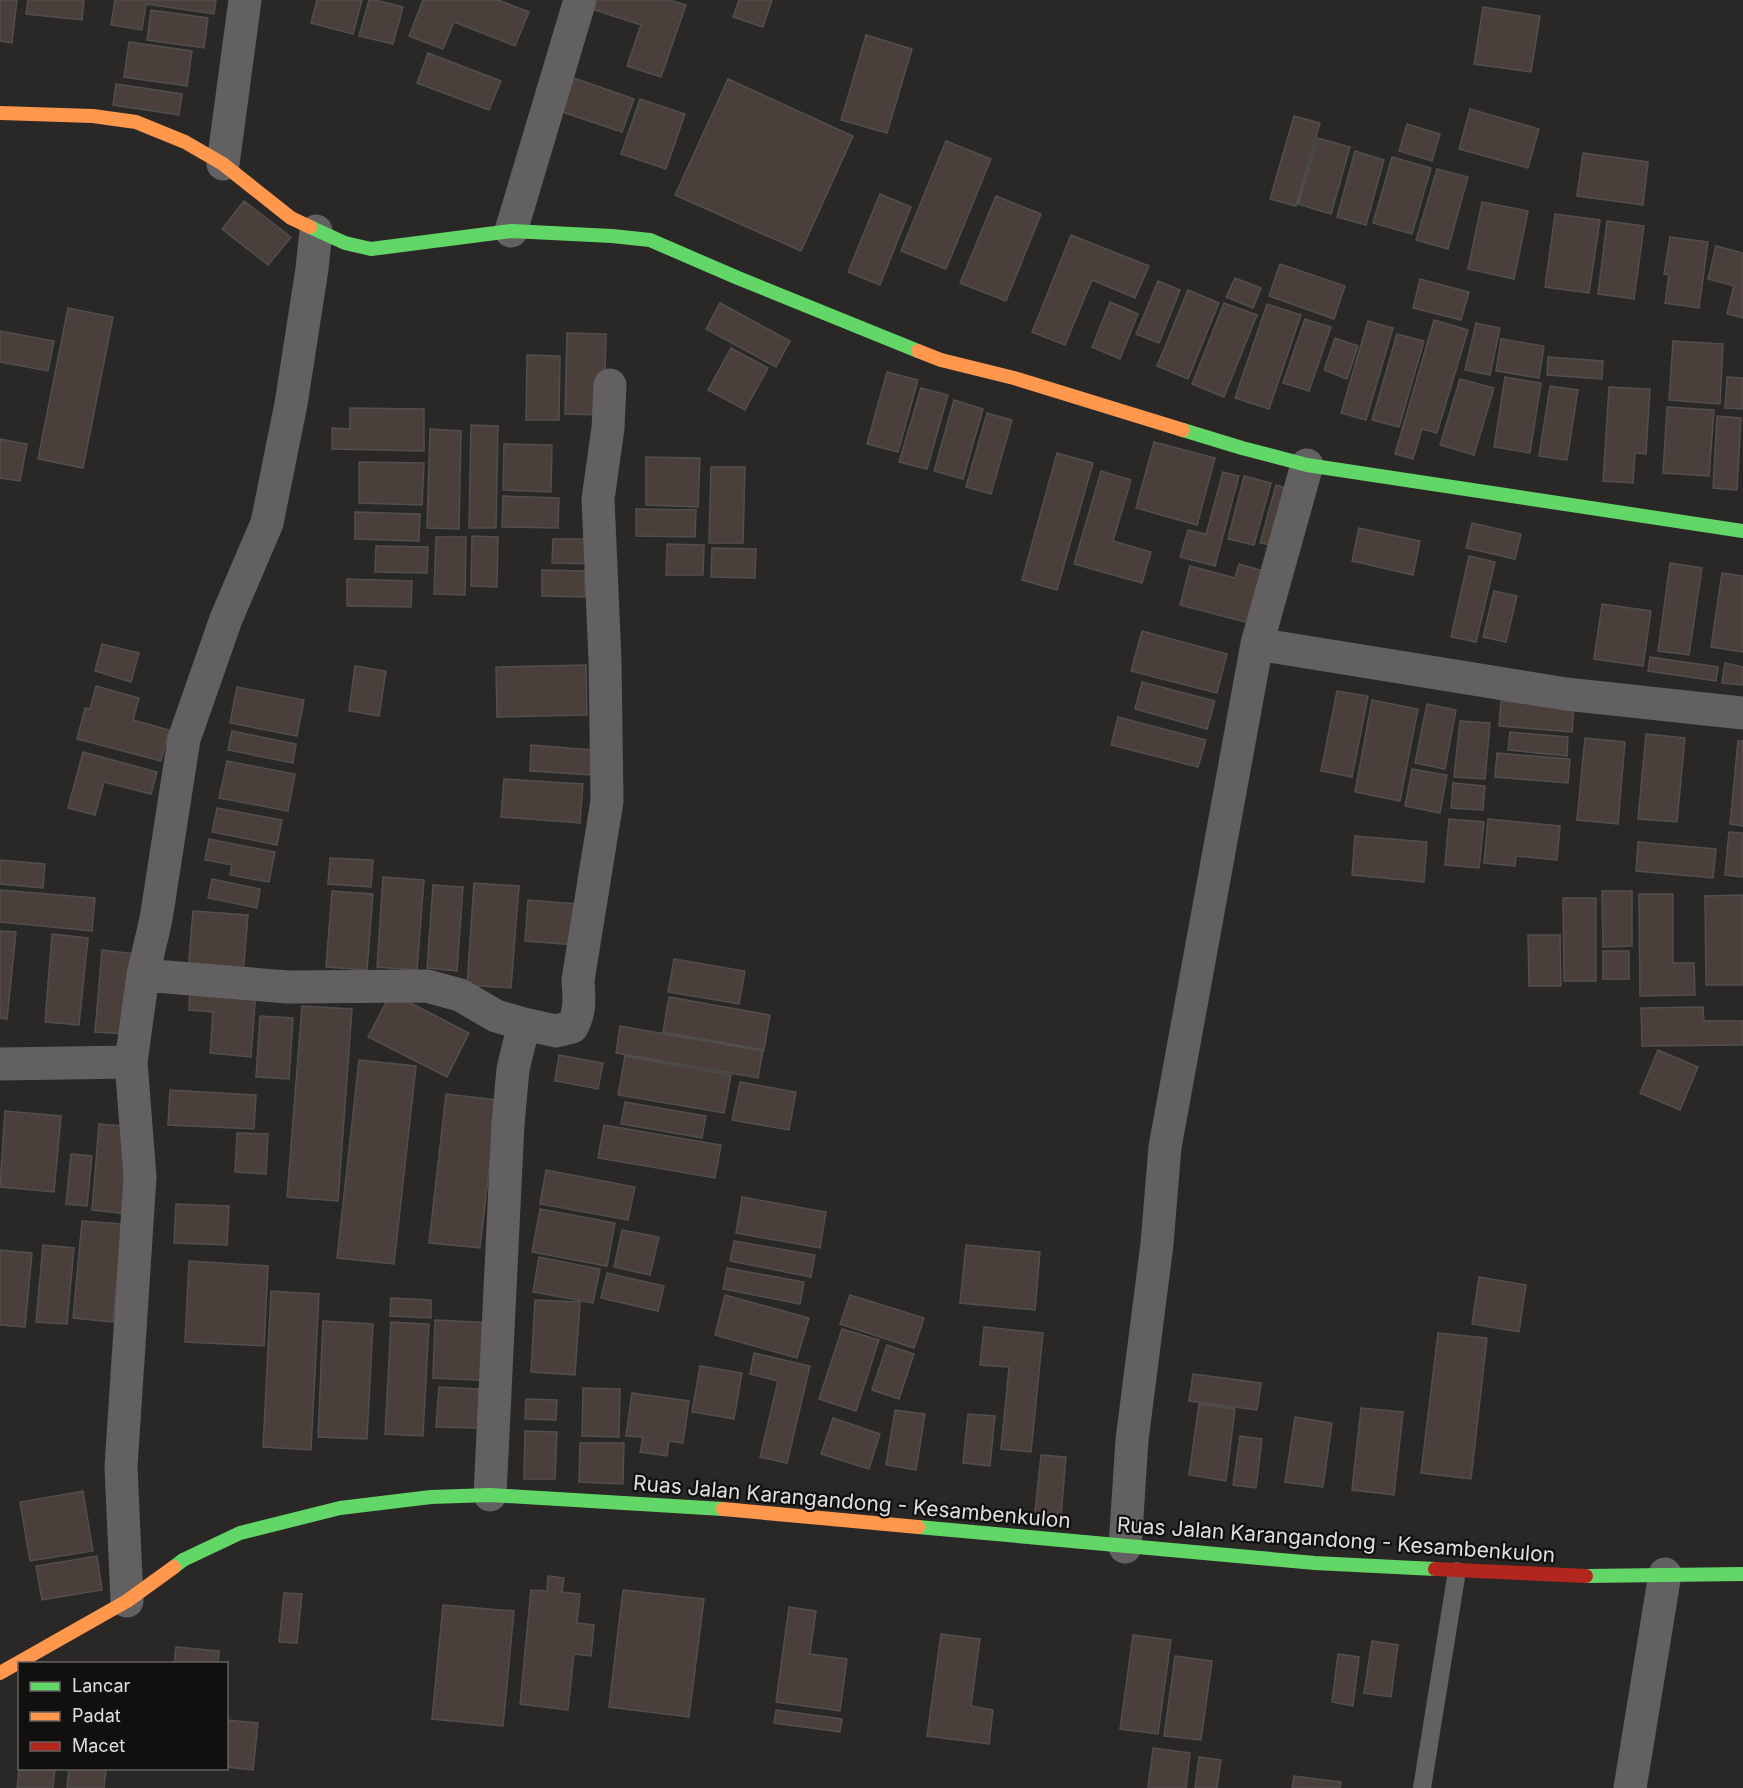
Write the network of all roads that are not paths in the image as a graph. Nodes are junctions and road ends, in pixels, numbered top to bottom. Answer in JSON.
{"nodes":[{"id":1,"x":245,"y":0,"type":"edge"},
{"id":2,"x":580,"y":0,"type":"edge"},
{"id":3,"x":0,"y":113,"type":"edge"},
{"id":4,"x":223,"y":164,"type":"junction"},
{"id":5,"x":316,"y":231,"type":"junction"},
{"id":6,"x":511,"y":231,"type":"junction"},
{"id":7,"x":610,"y":385,"type":"dead end"},
{"id":8,"x":1307,"y":465,"type":"junction"},
{"id":9,"x":1743,"y":531,"type":"edge"},
{"id":10,"x":1257,"y":644,"type":"junction"},
{"id":11,"x":1743,"y":713,"type":"edge"},
{"id":12,"x":143,"y":975,"type":"junction"},
{"id":13,"x":524,"y":1024,"type":"junction"},
{"id":14,"x":131,"y":1062,"type":"junction"},
{"id":15,"x":0,"y":1064,"type":"edge"},
{"id":16,"x":490,"y":1495,"type":"junction"},
{"id":17,"x":1125,"y":1547,"type":"junction"},
{"id":18,"x":1457,"y":1571,"type":"junction"},
{"id":19,"x":1665,"y":1574,"type":"junction"},
{"id":20,"x":1743,"y":1574,"type":"edge"},
{"id":21,"x":127,"y":1602,"type":"junction"},
{"id":22,"x":20,"y":1662,"type":"edge"},
{"id":23,"x":18,"y":1663,"type":"edge"},
{"id":24,"x":0,"y":1673,"type":"edge"},
{"id":25,"x":1422,"y":1788,"type":"edge"},
{"id":26,"x":1630,"y":1788,"type":"edge"}],
"edges":[{"from":1,"to":4,"type":"street"},
{"from":2,"to":6,"type":"street"},
{"from":3,"to":4,"type":"street"},
{"from":4,"to":5,"type":"street"},
{"from":5,"to":6,"type":"street"},
{"from":5,"to":12,"type":"street"},
{"from":6,"to":8,"type":"street"},
{"from":7,"to":13,"type":"street"},
{"from":8,"to":9,"type":"street"},
{"from":8,"to":10,"type":"street"},
{"from":10,"to":11,"type":"street"},
{"from":10,"to":17,"type":"street"},
{"from":12,"to":13,"type":"street"},
{"from":12,"to":14,"type":"street"},
{"from":13,"to":16,"type":"street"},
{"from":14,"to":15,"type":"street"},
{"from":14,"to":21,"type":"street"},
{"from":16,"to":17,"type":"street","name":"Ruas Jalan Karangandong - Kesambenkulon"},
{"from":16,"to":21,"type":"street","name":"Ruas Jalan Karangandong - Kesambenkulon"},
{"from":17,"to":18,"type":"street","name":"Ruas Jalan Karangandong - Kesambenkulon"},
{"from":18,"to":19,"type":"street","name":"Ruas Jalan Karangandong - Kesambenkulon"},
{"from":18,"to":25,"type":"lane"},
{"from":19,"to":20,"type":"street","name":"Ruas Jalan Karangandong - Kesambenkulon"},
{"from":19,"to":26,"type":"street"},
{"from":21,"to":22,"type":"street","name":"Ruas Jalan Karangandong - Kesambenkulon"},
{"from":23,"to":24,"type":"street","name":"Ruas Jalan Karangandong - Kesambenkulon"}]}
